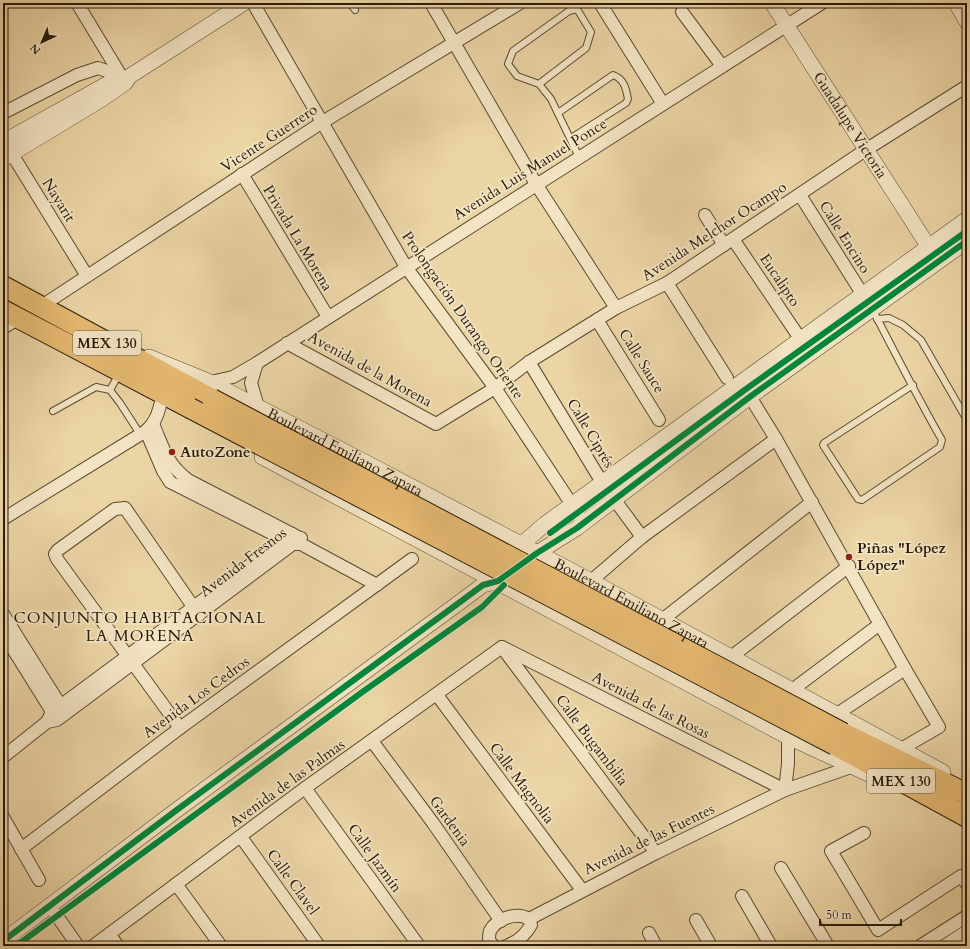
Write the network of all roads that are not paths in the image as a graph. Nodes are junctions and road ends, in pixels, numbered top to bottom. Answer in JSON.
{"nodes":[{"id":1,"x":77,"y":3,"type":"edge"},
{"id":2,"x":244,"y":3,"type":"edge"},
{"id":3,"x":253,"y":3,"type":"edge"},
{"id":4,"x":350,"y":3,"type":"edge"},
{"id":5,"x":431,"y":3,"type":"edge"},
{"id":6,"x":520,"y":3,"type":"edge"},
{"id":7,"x":600,"y":3,"type":"edge"},
{"id":8,"x":772,"y":3,"type":"edge"},
{"id":9,"x":822,"y":3,"type":"edge"},
{"id":10,"x":956,"y":3,"type":"edge"},
{"id":11,"x":355,"y":10,"type":"dead end"},
{"id":12,"x":682,"y":12,"type":"dead end"},
{"id":13,"x":967,"y":22,"type":"edge"},
{"id":14,"x":786,"y":26,"type":"junction"},
{"id":15,"x":455,"y":42,"type":"junction"},
{"id":16,"x":722,"y":66,"type":"junction"},
{"id":17,"x":125,"y":78,"type":"junction"},
{"id":18,"x":538,"y":84,"type":"junction"},
{"id":19,"x":967,"y":86,"type":"edge"},
{"id":20,"x":663,"y":104,"type":"junction"},
{"id":21,"x":3,"y":113,"type":"edge"},
{"id":22,"x":558,"y":113,"type":"junction"},
{"id":23,"x":321,"y":123,"type":"junction"},
{"id":24,"x":571,"y":138,"type":"junction"},
{"id":25,"x":4,"y":141,"type":"edge"},
{"id":26,"x":867,"y":149,"type":"junction"},
{"id":27,"x":7,"y":157,"type":"edge"},
{"id":28,"x":579,"y":157,"type":"junction"},
{"id":29,"x":242,"y":174,"type":"junction"},
{"id":30,"x":536,"y":184,"type":"junction"},
{"id":31,"x":800,"y":195,"type":"junction"},
{"id":32,"x":705,"y":215,"type":"dead end"},
{"id":33,"x":967,"y":219,"type":"edge"},
{"id":34,"x":967,"y":241,"type":"edge"},
{"id":35,"x":729,"y":242,"type":"junction"},
{"id":36,"x":928,"y":247,"type":"junction"},
{"id":37,"x":938,"y":261,"type":"junction"},
{"id":38,"x":406,"y":267,"type":"junction"},
{"id":39,"x":87,"y":276,"type":"junction"},
{"id":40,"x":667,"y":283,"type":"junction"},
{"id":41,"x":3,"y":286,"type":"edge"},
{"id":42,"x":863,"y":295,"type":"junction"},
{"id":43,"x":40,"y":307,"type":"junction"},
{"id":44,"x":616,"y":308,"type":"junction"},
{"id":45,"x":874,"y":314,"type":"junction"},
{"id":46,"x":328,"y":317,"type":"junction"},
{"id":47,"x":8,"y":318,"type":"edge"},
{"id":48,"x":597,"y":320,"type":"junction"},
{"id":49,"x":801,"y":340,"type":"junction"},
{"id":50,"x":288,"y":343,"type":"junction"},
{"id":51,"x":810,"y":353,"type":"junction"},
{"id":52,"x":530,"y":362,"type":"junction"},
{"id":53,"x":257,"y":363,"type":"junction"},
{"id":54,"x":121,"y":372,"type":"junction"},
{"id":55,"x":727,"y":378,"type":"dead end"},
{"id":56,"x":741,"y":382,"type":"junction"},
{"id":57,"x":913,"y":385,"type":"junction"},
{"id":58,"x":495,"y":388,"type":"junction"},
{"id":59,"x":110,"y":390,"type":"junction"},
{"id":60,"x":211,"y":390,"type":"junction"},
{"id":61,"x":163,"y":394,"type":"junction"},
{"id":62,"x":751,"y":396,"type":"junction"},
{"id":63,"x":258,"y":407,"type":"junction"},
{"id":64,"x":53,"y":411,"type":"dead end"},
{"id":65,"x":659,"y":420,"type":"dead end"},
{"id":66,"x":967,"y":420,"type":"edge"},
{"id":67,"x":436,"y":424,"type":"joint"},
{"id":68,"x":146,"y":430,"type":"junction"},
{"id":69,"x":776,"y":439,"type":"junction"},
{"id":70,"x":602,"y":484,"type":"junction"},
{"id":71,"x":615,"y":499,"type":"junction"},
{"id":72,"x":812,"y":502,"type":"junction"},
{"id":73,"x":572,"y":506,"type":"junction"},
{"id":74,"x":3,"y":519,"type":"edge"},
{"id":75,"x":584,"y":523,"type":"junction"},
{"id":76,"x":642,"y":537,"type":"junction"},
{"id":77,"x":294,"y":540,"type":"junction"},
{"id":78,"x":522,"y":544,"type":"junction"},
{"id":79,"x":537,"y":553,"type":"junction"},
{"id":80,"x":412,"y":559,"type":"dead end"},
{"id":81,"x":849,"y":566,"type":"junction"},
{"id":82,"x":489,"y":581,"type":"junction"},
{"id":83,"x":591,"y":581,"type":"junction"},
{"id":84,"x":377,"y":585,"type":"junction"},
{"id":85,"x":196,"y":611,"type":"junction"},
{"id":86,"x":3,"y":614,"type":"edge"},
{"id":87,"x":662,"y":620,"type":"junction"},
{"id":88,"x":880,"y":624,"type":"junction"},
{"id":89,"x":3,"y":633,"type":"edge"},
{"id":90,"x":502,"y":647,"type":"junction"},
{"id":91,"x":731,"y":657,"type":"junction"},
{"id":92,"x":130,"y":660,"type":"junction"},
{"id":93,"x":905,"y":669,"type":"junction"},
{"id":94,"x":792,"y":690,"type":"junction"},
{"id":95,"x":436,"y":695,"type":"junction"},
{"id":96,"x":57,"y":714,"type":"junction"},
{"id":97,"x":837,"y":714,"type":"junction"},
{"id":98,"x":180,"y":728,"type":"junction"},
{"id":99,"x":788,"y":737,"type":"junction"},
{"id":100,"x":839,"y":739,"type":"junction"},
{"id":101,"x":372,"y":741,"type":"junction"},
{"id":102,"x":901,"y":749,"type":"junction"},
{"id":103,"x":3,"y":757,"type":"edge"},
{"id":104,"x":851,"y":767,"type":"junction"},
{"id":105,"x":305,"y":788,"type":"junction"},
{"id":106,"x":967,"y":788,"type":"edge"},
{"id":107,"x":785,"y":790,"type":"junction"},
{"id":108,"x":967,"y":794,"type":"edge"},
{"id":109,"x":3,"y":817,"type":"edge"},
{"id":110,"x":967,"y":817,"type":"edge"},
{"id":111,"x":864,"y":833,"type":"dead end"},
{"id":112,"x":241,"y":837,"type":"junction"},
{"id":113,"x":21,"y":849,"type":"junction"},
{"id":114,"x":656,"y":853,"type":"junction"},
{"id":115,"x":781,"y":868,"type":"dead end"},
{"id":116,"x":39,"y":880,"type":"dead end"},
{"id":117,"x":176,"y":884,"type":"junction"},
{"id":118,"x":967,"y":884,"type":"edge"},
{"id":119,"x":582,"y":890,"type":"junction"},
{"id":120,"x":742,"y":896,"type":"dead end"},
{"id":121,"x":50,"y":906,"type":"junction"},
{"id":122,"x":967,"y":916,"type":"edge"},
{"id":123,"x":529,"y":919,"type":"junction"},
{"id":124,"x":696,"y":920,"type":"dead end"},
{"id":125,"x":501,"y":921,"type":"junction"},
{"id":126,"x":967,"y":931,"type":"edge"},
{"id":127,"x":648,"y":933,"type":"dead end"},
{"id":128,"x":109,"y":934,"type":"junction"},
{"id":129,"x":3,"y":941,"type":"edge"},
{"id":130,"x":520,"y":943,"type":"edge"},
{"id":131,"x":488,"y":944,"type":"edge"},
{"id":132,"x":78,"y":946,"type":"edge"},
{"id":133,"x":93,"y":946,"type":"edge"},
{"id":134,"x":118,"y":946,"type":"edge"},
{"id":135,"x":221,"y":946,"type":"edge"},
{"id":136,"x":319,"y":946,"type":"edge"},
{"id":137,"x":419,"y":946,"type":"edge"},
{"id":138,"x":506,"y":946,"type":"edge"},
{"id":139,"x":656,"y":946,"type":"edge"},
{"id":140,"x":711,"y":946,"type":"edge"},
{"id":141,"x":771,"y":946,"type":"edge"},
{"id":142,"x":828,"y":946,"type":"edge"},
{"id":143,"x":920,"y":946,"type":"edge"},
{"id":144,"x":944,"y":946,"type":"edge"}],
"edges":[{"from":1,"to":17,"type":"street"},
{"from":2,"to":17,"type":"street"},
{"from":3,"to":23,"type":"street","name":"Prolongación Durango Oriente"},
{"from":4,"to":11,"type":"lane"},
{"from":5,"to":15,"type":"street"},
{"from":6,"to":15,"type":"street","name":"Vicente Guerrero"},
{"from":7,"to":20,"type":"street"},
{"from":8,"to":14,"type":"street","name":"Guadalupe Victoria"},
{"from":9,"to":14,"type":"street","name":"Avenida Luis Manuel Ponce"},
{"from":10,"to":13,"type":"street"},
{"from":12,"to":16,"type":"street"},
{"from":14,"to":16,"type":"street","name":"Avenida Luis Manuel Ponce"},
{"from":14,"to":26,"type":"street","name":"Guadalupe Victoria"},
{"from":15,"to":23,"type":"street","name":"Vicente Guerrero"},
{"from":15,"to":30,"type":"street"},
{"from":16,"to":20,"type":"street","name":"Avenida Luis Manuel Ponce"},
{"from":17,"to":21,"type":"street"},
{"from":17,"to":25,"type":"street"},
{"from":17,"to":27,"type":"street"},
{"from":18,"to":18,"type":"lane"},
{"from":18,"to":22,"type":"lane"},
{"from":19,"to":26,"type":"street","name":"Avenida Melchor Ocampo"},
{"from":20,"to":28,"type":"street","name":"Avenida Luis Manuel Ponce"},
{"from":22,"to":24,"type":"lane"},
{"from":22,"to":24,"type":"lane"},
{"from":23,"to":29,"type":"street","name":"Vicente Guerrero"},
{"from":23,"to":38,"type":"street","name":"Prolongación Durango Oriente"},
{"from":24,"to":28,"type":"lane"},
{"from":25,"to":27,"type":"street","name":"Nayarit"},
{"from":26,"to":31,"type":"street","name":"Avenida Melchor Ocampo"},
{"from":26,"to":36,"type":"street","name":"Guadalupe Victoria"},
{"from":27,"to":39,"type":"street","name":"Nayarit"},
{"from":28,"to":30,"type":"street","name":"Avenida Luis Manuel Ponce"},
{"from":29,"to":39,"type":"street","name":"Vicente Guerrero"},
{"from":29,"to":46,"type":"street","name":"Privada La Morena"},
{"from":30,"to":38,"type":"street","name":"Avenida Luis Manuel Ponce"},
{"from":30,"to":44,"type":"street"},
{"from":31,"to":35,"type":"street","name":"Avenida Melchor Ocampo"},
{"from":31,"to":42,"type":"street","name":"Calle Encino"},
{"from":32,"to":35,"type":"street","name":"Eucalipto"},
{"from":33,"to":36,"type":"street"},
{"from":34,"to":37,"type":"street"},
{"from":35,"to":40,"type":"street","name":"Avenida Melchor Ocampo"},
{"from":35,"to":49,"type":"street","name":"Eucalipto"},
{"from":36,"to":37,"type":"street","name":"Guadalupe Victoria"},
{"from":36,"to":42,"type":"street"},
{"from":37,"to":45,"type":"street"},
{"from":38,"to":46,"type":"street","name":"Avenida Luis Manuel Ponce"},
{"from":38,"to":58,"type":"street","name":"Prolongación Durango Oriente"},
{"from":39,"to":43,"type":"street","name":"Vicente Guerrero"},
{"from":40,"to":44,"type":"street","name":"Avenida Melchor Ocampo"},
{"from":40,"to":55,"type":"street"},
{"from":41,"to":43,"type":"main road","name":"Boulevard Emiliano Zapata","number":"MEX 130"},
{"from":42,"to":45,"type":"street"},
{"from":42,"to":49,"type":"street"},
{"from":43,"to":60,"type":"main road","name":"Boulevard Emiliano Zapata","number":"MEX 130"},
{"from":44,"to":48,"type":"street","name":"Avenida Melchor Ocampo"},
{"from":45,"to":51,"type":"street"},
{"from":45,"to":57,"type":"lane"},
{"from":45,"to":66,"type":"lane"},
{"from":46,"to":50,"type":"street","name":"Avenida Luis Manuel Ponce"},
{"from":47,"to":54,"type":"main road","name":"Boulevard Emiliano Zapata","number":"MEX 130"},
{"from":48,"to":52,"type":"street","name":"Avenida Melchor Ocampo"},
{"from":48,"to":65,"type":"street","name":"Calle Sauce"},
{"from":49,"to":51,"type":"street"},
{"from":49,"to":56,"type":"street"},
{"from":50,"to":53,"type":"street","name":"Avenida Luis Manuel Ponce"},
{"from":50,"to":67,"type":"street","name":"Avenida de la Morena"},
{"from":51,"to":62,"type":"street"},
{"from":52,"to":58,"type":"street","name":"Avenida Melchor Ocampo"},
{"from":52,"to":70,"type":"street","name":"Calle Ciprés"},
{"from":53,"to":60,"type":"street","name":"Avenida Luis Manuel Ponce"},
{"from":53,"to":63,"type":"street"},
{"from":54,"to":59,"type":"lane"},
{"from":54,"to":61,"type":"main road","name":"Boulevard Emiliano Zapata","number":"MEX 130"},
{"from":56,"to":62,"type":"street"},
{"from":56,"to":70,"type":"street"},
{"from":57,"to":57,"type":"lane"},
{"from":58,"to":67,"type":"street","name":"Avenida Melchor Ocampo"},
{"from":58,"to":73,"type":"street","name":"Prolongación Durango Oriente"},
{"from":59,"to":64,"type":"lane"},
{"from":59,"to":68,"type":"lane"},
{"from":60,"to":63,"type":"street","name":"Boulevard Emiliano Zapata"},
{"from":60,"to":100,"type":"main road","name":"Boulevard Emiliano Zapata","number":"MEX 130","bridge":true},
{"from":61,"to":68,"type":"street"},
{"from":61,"to":82,"type":"street","name":"Boulevard Emiliano Zapata"},
{"from":61,"to":100,"type":"main road","name":"Boulevard Emiliano Zapata","number":"MEX 130","bridge":true},
{"from":62,"to":69,"type":"street"},
{"from":62,"to":71,"type":"street"},
{"from":63,"to":78,"type":"street","name":"Boulevard Emiliano Zapata"},
{"from":68,"to":74,"type":"street"},
{"from":68,"to":77,"type":"street"},
{"from":69,"to":72,"type":"street"},
{"from":69,"to":76,"type":"street"},
{"from":70,"to":71,"type":"street","name":"Calle Ciprés"},
{"from":70,"to":73,"type":"street"},
{"from":71,"to":75,"type":"street"},
{"from":71,"to":76,"type":"street","name":"Calle Ciprés"},
{"from":72,"to":81,"type":"street"},
{"from":72,"to":87,"type":"street"},
{"from":73,"to":75,"type":"street","name":"Prolongación Durango Oriente"},
{"from":73,"to":78,"type":"street"},
{"from":75,"to":79,"type":"street"},
{"from":76,"to":83,"type":"street"},
{"from":77,"to":84,"type":"street"},
{"from":77,"to":85,"type":"street","name":"Avenida Fresnos"},
{"from":78,"to":79,"type":"street","name":"Boulevard Emiliano Zapata"},
{"from":78,"to":82,"type":"street"},
{"from":79,"to":82,"type":"street"},
{"from":79,"to":83,"type":"street","name":"Boulevard Emiliano Zapata"},
{"from":80,"to":84,"type":"street","name":"Avenida Los Cedros"},
{"from":81,"to":88,"type":"street"},
{"from":81,"to":91,"type":"street"},
{"from":82,"to":99,"type":"street","name":"Boulevard Emiliano Zapata"},
{"from":82,"to":121,"type":"street"},
{"from":83,"to":87,"type":"street","name":"Boulevard Emiliano Zapata"},
{"from":84,"to":98,"type":"street","name":"Avenida Los Cedros"},
{"from":85,"to":92,"type":"street","name":"Avenida Fresnos"},
{"from":85,"to":92,"type":"street"},
{"from":86,"to":96,"type":"street"},
{"from":87,"to":91,"type":"street","name":"Boulevard Emiliano Zapata"},
{"from":88,"to":93,"type":"street"},
{"from":88,"to":94,"type":"street"},
{"from":89,"to":96,"type":"street"},
{"from":90,"to":95,"type":"street","name":"Avenida de las Palmas"},
{"from":90,"to":107,"type":"street","name":"Avenida de las Rosas"},
{"from":90,"to":114,"type":"street","name":"Calle Bugambilia"},
{"from":91,"to":94,"type":"street","name":"Boulevard Emiliano Zapata"},
{"from":92,"to":96,"type":"street","name":"Avenida Fresnos"},
{"from":92,"to":98,"type":"street"},
{"from":93,"to":97,"type":"street"},
{"from":93,"to":102,"type":"street"},
{"from":94,"to":97,"type":"street","name":"Boulevard Emiliano Zapata"},
{"from":95,"to":101,"type":"street","name":"Avenida de las Palmas"},
{"from":95,"to":119,"type":"street","name":"Calle Magnolia"},
{"from":96,"to":103,"type":"street","name":"Avenida Fresnos"},
{"from":97,"to":102,"type":"street","name":"Boulevard Emiliano Zapata"},
{"from":98,"to":113,"type":"street","name":"Avenida Los Cedros"},
{"from":99,"to":104,"type":"street","name":"Boulevard Emiliano Zapata"},
{"from":99,"to":107,"type":"street"},
{"from":100,"to":108,"type":"main road","number":"MEX 130"},
{"from":100,"to":110,"type":"main road","number":"MEX 130"},
{"from":101,"to":105,"type":"street","name":"Avenida de las Palmas"},
{"from":101,"to":125,"type":"street","name":"Gardenia"},
{"from":102,"to":106,"type":"street","name":"Boulevard Emiliano Zapata"},
{"from":104,"to":107,"type":"street","name":"Avenida de las Fuentes"},
{"from":104,"to":110,"type":"street","name":"Boulevard Emiliano Zapata"},
{"from":105,"to":112,"type":"street","name":"Avenida de las Palmas"},
{"from":105,"to":137,"type":"street","name":"Calle Jazmín"},
{"from":107,"to":114,"type":"street","name":"Avenida de las Fuentes"},
{"from":109,"to":113,"type":"street"},
{"from":111,"to":118,"type":"street"},
{"from":112,"to":117,"type":"street","name":"Avenida de las Palmas"},
{"from":112,"to":136,"type":"street","name":"Calle Clavel"},
{"from":113,"to":116,"type":"street"},
{"from":114,"to":119,"type":"street","name":"Avenida de las Fuentes"},
{"from":115,"to":142,"type":"street"},
{"from":117,"to":128,"type":"street","name":"Avenida de las Palmas"},
{"from":117,"to":135,"type":"street"},
{"from":119,"to":123,"type":"street","name":"Avenida de las Fuentes"},
{"from":120,"to":141,"type":"street"},
{"from":121,"to":129,"type":"street"},
{"from":121,"to":132,"type":"street"},
{"from":122,"to":143,"type":"street"},
{"from":123,"to":125,"type":"street"},
{"from":123,"to":130,"type":"street"},
{"from":124,"to":140,"type":"street"},
{"from":125,"to":131,"type":"street"},
{"from":126,"to":144,"type":"street"},
{"from":127,"to":139,"type":"street"},
{"from":128,"to":133,"type":"street","name":"Avenida de las Palmas"},
{"from":128,"to":134,"type":"street"},
{"from":130,"to":138,"type":"street"}]}
